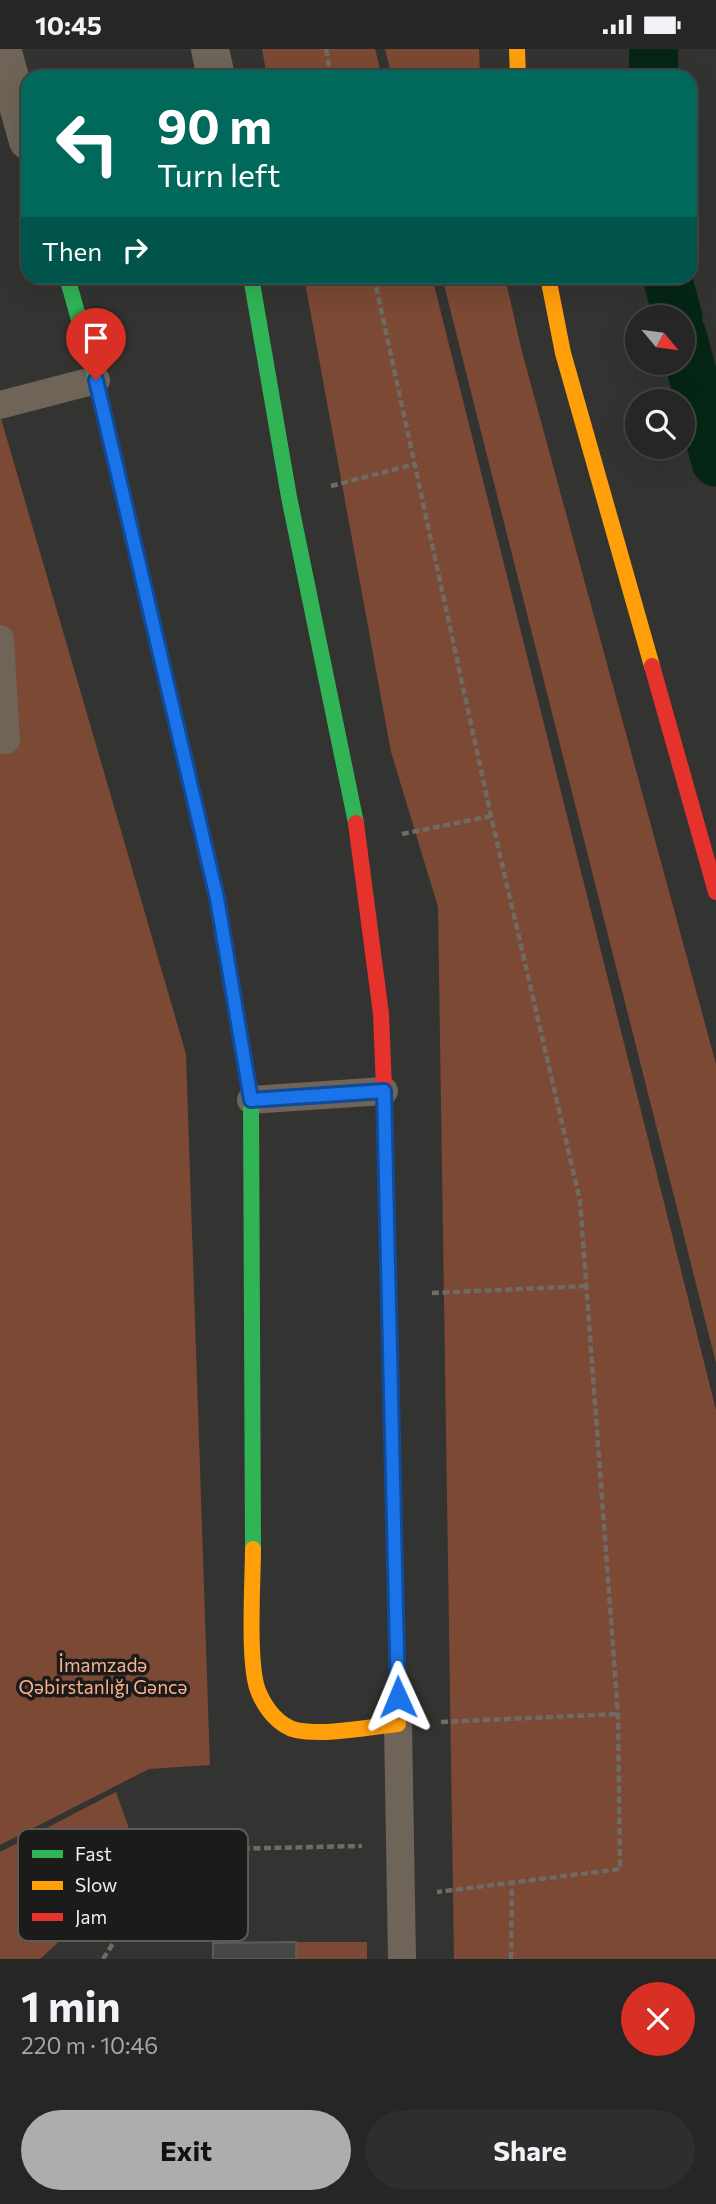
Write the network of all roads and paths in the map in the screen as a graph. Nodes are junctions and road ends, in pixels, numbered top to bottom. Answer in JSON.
{"nodes":[{"id":1,"x":2,"y":49,"type":"edge"},
{"id":2,"x":211,"y":49,"type":"edge"},
{"id":3,"x":326,"y":49,"type":"edge"},
{"id":4,"x":517,"y":49,"type":"edge"},
{"id":5,"x":215,"y":70,"type":"edge"},
{"id":6,"x":330,"y":70,"type":"edge"},
{"id":7,"x":518,"y":70,"type":"edge"},
{"id":8,"x":21,"y":116,"type":"edge"},
{"id":9,"x":69,"y":284,"type":"edge"},
{"id":10,"x":252,"y":284,"type":"edge"},
{"id":11,"x":376,"y":284,"type":"edge"},
{"id":12,"x":549,"y":284,"type":"edge"},
{"id":13,"x":96,"y":380,"type":"junction"},
{"id":14,"x":0,"y":405,"type":"edge"},
{"id":15,"x":415,"y":464,"type":"junction"},
{"id":16,"x":289,"y":497,"type":"junction"},
{"id":17,"x":0,"y":639,"type":"edge"},
{"id":18,"x":6,"y":740,"type":"dead end"},
{"id":19,"x":491,"y":816,"type":"junction"},
{"id":20,"x":360,"y":843,"type":"junction"},
{"id":21,"x":716,"y":892,"type":"edge"},
{"id":22,"x":384,"y":1091,"type":"junction"},
{"id":23,"x":251,"y":1100,"type":"junction"},
{"id":24,"x":587,"y":1286,"type":"junction"},
{"id":25,"x":389,"y":1295,"type":"junction"},
{"id":26,"x":618,"y":1714,"type":"junction"},
{"id":27,"x":398,"y":1724,"type":"junction"},
{"id":28,"x":401,"y":1846,"type":"junction"},
{"id":29,"x":248,"y":1849,"type":"edge"},
{"id":30,"x":512,"y":1884,"type":"junction"},
{"id":31,"x":401,"y":1896,"type":"junction"},
{"id":32,"x":115,"y":1941,"type":"edge"},
{"id":33,"x":103,"y":1959,"type":"edge"},
{"id":34,"x":402,"y":1959,"type":"edge"},
{"id":35,"x":511,"y":1959,"type":"edge"}],
"edges":[{"from":1,"to":8,"type":"street"},
{"from":2,"to":5,"type":"street"},
{"from":3,"to":6,"type":"path"},
{"from":4,"to":7,"type":"street"},
{"from":9,"to":13,"type":"street"},
{"from":10,"to":16,"type":"street"},
{"from":11,"to":15,"type":"path"},
{"from":12,"to":21,"type":"street"},
{"from":13,"to":14,"type":"lane"},
{"from":13,"to":23,"type":"street"},
{"from":15,"to":16,"type":"path"},
{"from":15,"to":19,"type":"path"},
{"from":16,"to":20,"type":"street"},
{"from":17,"to":18,"type":"lane"},
{"from":19,"to":20,"type":"path"},
{"from":19,"to":24,"type":"path"},
{"from":20,"to":22,"type":"street"},
{"from":22,"to":23,"type":"lane"},
{"from":22,"to":25,"type":"street"},
{"from":23,"to":27,"type":"street"},
{"from":24,"to":25,"type":"path"},
{"from":24,"to":26,"type":"path"},
{"from":25,"to":27,"type":"street"},
{"from":26,"to":27,"type":"path"},
{"from":26,"to":30,"type":"path"},
{"from":27,"to":28,"type":"lane"},
{"from":28,"to":29,"type":"path"},
{"from":28,"to":31,"type":"lane"},
{"from":30,"to":31,"type":"path"},
{"from":30,"to":35,"type":"path"},
{"from":31,"to":34,"type":"lane"},
{"from":32,"to":33,"type":"path"}]}
